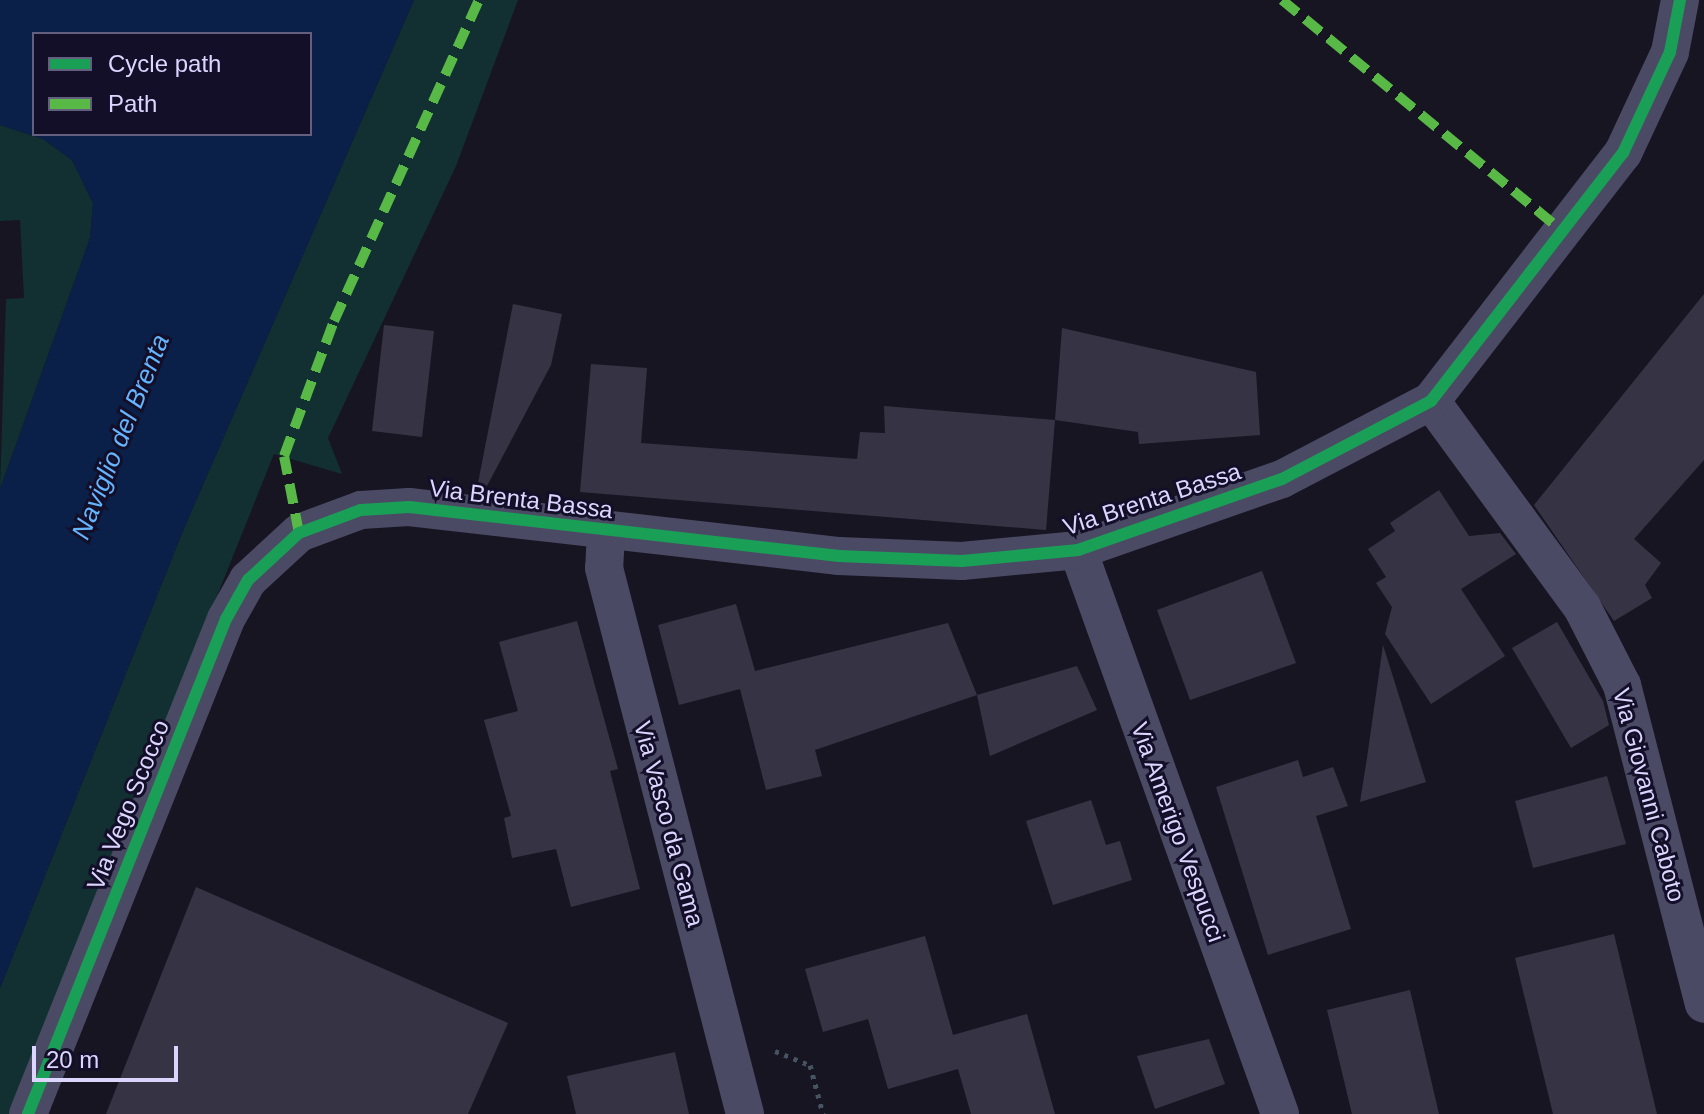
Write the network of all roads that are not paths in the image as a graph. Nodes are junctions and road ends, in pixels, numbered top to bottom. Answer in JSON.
{"nodes":[{"id":1,"x":1680,"y":0,"type":"edge"},
{"id":2,"x":1431,"y":401,"type":"junction"},
{"id":3,"x":299,"y":533,"type":"joint"},
{"id":4,"x":606,"y":533,"type":"junction"},
{"id":5,"x":1078,"y":550,"type":"junction"},
{"id":6,"x":1704,"y":1004,"type":"edge"},
{"id":7,"x":28,"y":1114,"type":"edge"},
{"id":8,"x":745,"y":1114,"type":"edge"},
{"id":9,"x":1280,"y":1114,"type":"edge"}],
"edges":[{"from":1,"to":2,"type":"street","name":"Via Brenta Bassa"},
{"from":2,"to":5,"type":"street","name":"Via Brenta Bassa"},
{"from":2,"to":6,"type":"street","name":"Via Giovanni Caboto"},
{"from":3,"to":4,"type":"street","name":"Via Brenta Bassa"},
{"from":3,"to":7,"type":"street","name":"Via Vego Scocco"},
{"from":4,"to":5,"type":"street","name":"Via Brenta Bassa"},
{"from":4,"to":8,"type":"street","name":"Via Vasco da Gama"},
{"from":5,"to":9,"type":"street","name":"Via Amerigo Vespucci"}]}
